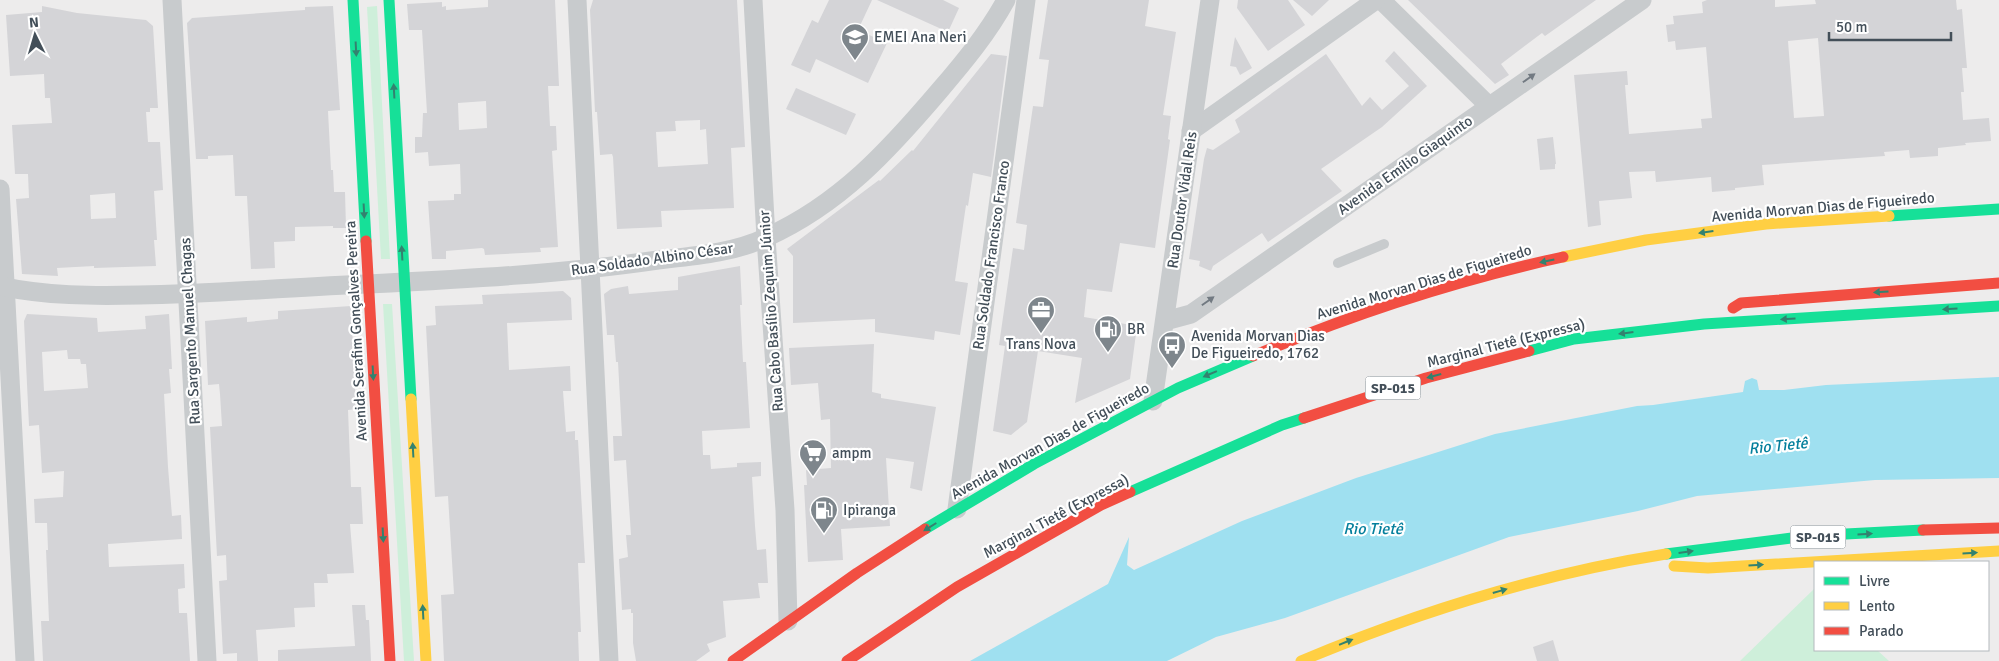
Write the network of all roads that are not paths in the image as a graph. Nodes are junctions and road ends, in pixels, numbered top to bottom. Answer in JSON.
{"nodes":[{"id":1,"x":172,"y":0,"type":"edge"},
{"id":2,"x":354,"y":0,"type":"edge"},
{"id":3,"x":389,"y":0,"type":"edge"},
{"id":4,"x":577,"y":0,"type":"edge"},
{"id":5,"x":753,"y":0,"type":"edge"},
{"id":6,"x":1006,"y":0,"type":"edge"},
{"id":7,"x":1026,"y":0,"type":"edge"},
{"id":8,"x":1210,"y":0,"type":"edge"},
{"id":9,"x":1376,"y":0,"type":"edge"},
{"id":10,"x":1381,"y":0,"type":"edge"},
{"id":11,"x":1642,"y":0,"type":"edge"},
{"id":12,"x":1489,"y":106,"type":"junction"},
{"id":13,"x":1191,"y":130,"type":"junction"},
{"id":14,"x":0,"y":189,"type":"edge"},
{"id":15,"x":1999,"y":209,"type":"edge"},
{"id":16,"x":1913,"y":214,"type":"junction"},
{"id":17,"x":1981,"y":223,"type":"dead end"},
{"id":18,"x":766,"y":238,"type":"junction"},
{"id":19,"x":1384,"y":244,"type":"dead end"},
{"id":20,"x":1338,"y":263,"type":"dead end"},
{"id":21,"x":589,"y":270,"type":"junction"},
{"id":22,"x":404,"y":282,"type":"junction"},
{"id":23,"x":1999,"y":282,"type":"edge"},
{"id":24,"x":368,"y":284,"type":"junction"},
{"id":25,"x":2,"y":287,"type":"edge"},
{"id":26,"x":188,"y":294,"type":"junction"},
{"id":27,"x":1999,"y":306,"type":"edge"},
{"id":28,"x":1165,"y":321,"type":"junction"},
{"id":29,"x":1704,"y":324,"type":"junction"},
{"id":30,"x":1153,"y":401,"type":"junction"},
{"id":31,"x":957,"y":510,"type":"junction"},
{"id":32,"x":1999,"y":528,"type":"edge"},
{"id":33,"x":1998,"y":551,"type":"edge"},
{"id":34,"x":1638,"y":559,"type":"junction"},
{"id":35,"x":1827,"y":561,"type":"edge"},
{"id":36,"x":1814,"y":562,"type":"edge"},
{"id":37,"x":788,"y":621,"type":"junction"},
{"id":38,"x":25,"y":661,"type":"edge"},
{"id":39,"x":207,"y":661,"type":"edge"},
{"id":40,"x":390,"y":661,"type":"edge"},
{"id":41,"x":426,"y":661,"type":"edge"},
{"id":42,"x":608,"y":661,"type":"edge"},
{"id":43,"x":733,"y":661,"type":"edge"},
{"id":44,"x":847,"y":661,"type":"edge"},
{"id":45,"x":1301,"y":661,"type":"edge"}],
"edges":[{"from":1,"to":26,"type":"street","name":"Rua Sargento Manuel Chagas"},
{"from":2,"to":24,"type":"main road","name":"Avenida Serafim Gonçalves Pereira","one_way":true},
{"from":22,"to":3,"type":"main road","one_way":true},
{"from":4,"to":21,"type":"street"},
{"from":5,"to":18,"type":"street","name":"Rua Cabo Basílio Zequim Júnior"},
{"from":6,"to":18,"type":"street","name":"Rua Soldado Albino César"},
{"from":7,"to":31,"type":"street","name":"Rua Soldado Francisco Franco"},
{"from":8,"to":13,"type":"street","name":"Rua Doutor Vidal Reis"},
{"from":9,"to":13,"type":"street"},
{"from":10,"to":12,"type":"street"},
{"from":12,"to":11,"type":"street","name":"Avenida Emílio Giaquinto","one_way":true},
{"from":28,"to":12,"type":"street","name":"Avenida Emílio Giaquinto","one_way":true},
{"from":13,"to":28,"type":"street","name":"Rua Doutor Vidal Reis"},
{"from":14,"to":25,"type":"street"},
{"from":15,"to":16,"type":"main road","name":"Avenida Morvan Dias de Figueiredo"},
{"from":16,"to":17,"type":"main road"},
{"from":16,"to":30,"type":"main road","name":"Avenida Morvan Dias de Figueiredo","one_way":true},
{"from":18,"to":21,"type":"street","name":"Rua Soldado Albino César"},
{"from":18,"to":37,"type":"street","name":"Rua Cabo Basílio Zequim Júnior"},
{"from":19,"to":20,"type":"lane"},
{"from":21,"to":22,"type":"street","name":"Rua Soldado Albino César"},
{"from":21,"to":42,"type":"street"},
{"from":22,"to":24,"type":"street","name":"Rua Soldado Albino César"},
{"from":41,"to":22,"type":"main road","one_way":true},
{"from":23,"to":29,"type":"main road","one_way":true},
{"from":24,"to":26,"type":"street","name":"Rua Soldado Albino César"},
{"from":24,"to":40,"type":"main road","name":"Avenida Serafim Gonçalves Pereira","one_way":true},
{"from":25,"to":26,"type":"street","name":"Rua Soldado Albino César"},
{"from":25,"to":38,"type":"street"},
{"from":26,"to":39,"type":"street","name":"Rua Sargento Manuel Chagas"},
{"from":27,"to":29,"type":"main road","name":"Marginal Tietê (Expressa)","number":"SP-015","one_way":true},
{"from":28,"to":30,"type":"street","name":"Rua Doutor Vidal Reis"},
{"from":29,"to":44,"type":"main road","name":"Marginal Tietê (Expressa)","number":"SP-015","one_way":true},
{"from":30,"to":31,"type":"main road","name":"Avenida Morvan Dias de Figueiredo"},
{"from":31,"to":37,"type":"main road","name":"Avenida Morvan Dias de Figueiredo","one_way":true},
{"from":34,"to":32,"type":"main road","number":"SP-015","one_way":true},
{"from":35,"to":33,"type":"main road","one_way":true},
{"from":34,"to":36,"type":"main road","one_way":true},
{"from":45,"to":34,"type":"main road","number":"SP-015","one_way":true},
{"from":37,"to":43,"type":"main road","name":"Avenida Morvan Dias de Figueiredo"}]}
